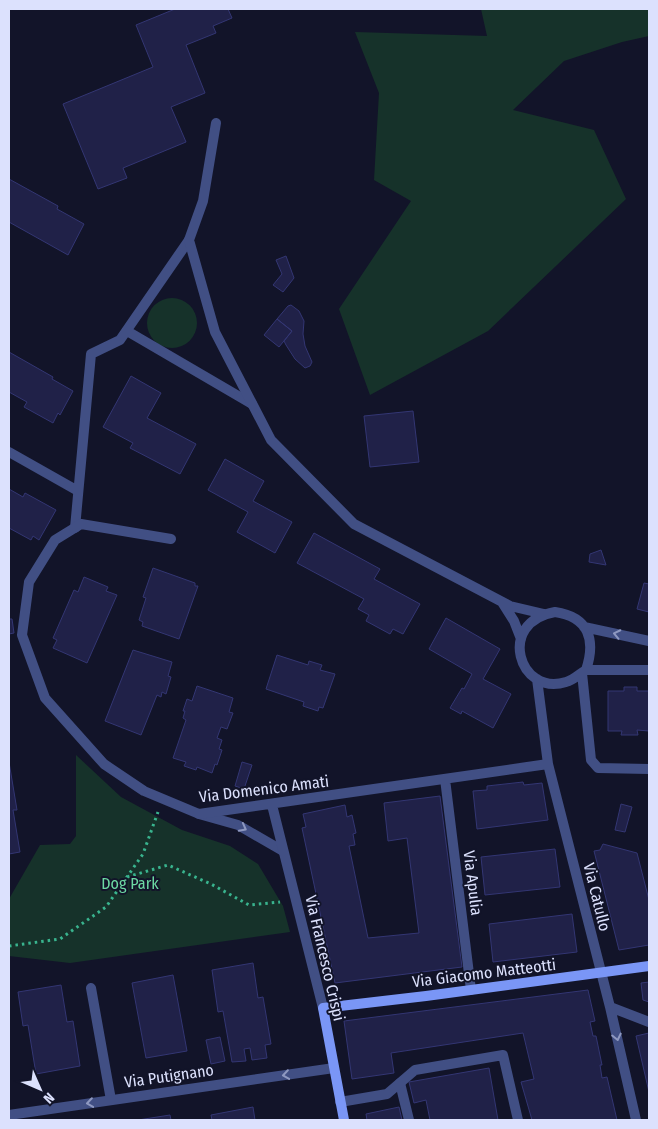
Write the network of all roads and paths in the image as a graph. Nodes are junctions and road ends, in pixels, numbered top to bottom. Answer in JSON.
{"nodes":[{"id":1,"x":216,"y":123,"type":"dead end"},
{"id":2,"x":189,"y":240,"type":"junction"},
{"id":3,"x":127,"y":331,"type":"junction"},
{"id":4,"x":252,"y":404,"type":"junction"},
{"id":5,"x":9,"y":450,"type":"edge"},
{"id":6,"x":78,"y":491,"type":"junction"},
{"id":7,"x":75,"y":528,"type":"junction"},
{"id":8,"x":170,"y":539,"type":"dead end"},
{"id":9,"x":502,"y":601,"type":"junction"},
{"id":10,"x":544,"y":614,"type":"junction"},
{"id":11,"x":584,"y":626,"type":"junction"},
{"id":12,"x":521,"y":638,"type":"junction"},
{"id":13,"x":649,"y":641,"type":"edge"},
{"id":14,"x":649,"y":670,"type":"edge"},
{"id":15,"x":584,"y":671,"type":"junction"},
{"id":16,"x":537,"y":679,"type":"junction"},
{"id":17,"x":548,"y":764,"type":"junction"},
{"id":18,"x":649,"y":769,"type":"edge"},
{"id":19,"x":445,"y":779,"type":"junction"},
{"id":20,"x":163,"y":799,"type":"junction"},
{"id":21,"x":272,"y":805,"type":"junction"},
{"id":22,"x":199,"y":814,"type":"junction"},
{"id":23,"x":283,"y":851,"type":"junction"},
{"id":24,"x":127,"y":877,"type":"junction"},
{"id":25,"x":280,"y":902,"type":"dead end"},
{"id":26,"x":9,"y":946,"type":"edge"},
{"id":27,"x":649,"y":966,"type":"edge"},
{"id":28,"x":600,"y":973,"type":"junction"},
{"id":29,"x":91,"y":988,"type":"dead end"},
{"id":30,"x":472,"y":990,"type":"junction"},
{"id":31,"x":610,"y":1007,"type":"junction"},
{"id":32,"x":323,"y":1008,"type":"junction"},
{"id":33,"x":649,"y":1022,"type":"edge"},
{"id":34,"x":334,"y":1068,"type":"junction"},
{"id":35,"x":400,"y":1083,"type":"junction"},
{"id":36,"x":111,"y":1100,"type":"junction"},
{"id":37,"x":340,"y":1102,"type":"junction"},
{"id":38,"x":9,"y":1115,"type":"edge"},
{"id":39,"x":344,"y":1120,"type":"edge"},
{"id":40,"x":409,"y":1120,"type":"edge"},
{"id":41,"x":518,"y":1120,"type":"edge"},
{"id":42,"x":636,"y":1120,"type":"edge"}],
"edges":[{"from":1,"to":2,"type":"street"},
{"from":2,"to":3,"type":"street"},
{"from":2,"to":4,"type":"street"},
{"from":3,"to":4,"type":"street"},
{"from":3,"to":6,"type":"street"},
{"from":4,"to":9,"type":"street"},
{"from":5,"to":6,"type":"street"},
{"from":6,"to":7,"type":"street"},
{"from":7,"to":8,"type":"street"},
{"from":7,"to":20,"type":"street","name":"Via Domenico Amati"},
{"from":9,"to":10,"type":"street"},
{"from":9,"to":12,"type":"street"},
{"from":10,"to":11,"type":"street"},
{"from":10,"to":12,"type":"street"},
{"from":13,"to":11,"type":"street","one_way":true},
{"from":11,"to":15,"type":"street"},
{"from":12,"to":16,"type":"street"},
{"from":14,"to":15,"type":"street"},
{"from":15,"to":16,"type":"street"},
{"from":15,"to":18,"type":"street"},
{"from":16,"to":17,"type":"street","name":"Via Catullo"},
{"from":17,"to":19,"type":"street","name":"Via Domenico Amati"},
{"from":17,"to":28,"type":"street","name":"Via Catullo"},
{"from":19,"to":21,"type":"street","name":"Via Domenico Amati"},
{"from":19,"to":30,"type":"street","name":"Via Apulia"},
{"from":20,"to":22,"type":"street","name":"Via Domenico Amati"},
{"from":20,"to":24,"type":"path"},
{"from":21,"to":22,"type":"street","name":"Via Domenico Amati"},
{"from":21,"to":23,"type":"street","name":"Via Francesco Crispi"},
{"from":22,"to":23,"type":"street","one_way":true},
{"from":23,"to":32,"type":"street","name":"Via Francesco Crispi"},
{"from":24,"to":25,"type":"path"},
{"from":24,"to":26,"type":"path"},
{"from":27,"to":28,"type":"street","name":"Via Giacomo Matteotti"},
{"from":28,"to":30,"type":"street","name":"Via Giacomo Matteotti"},
{"from":28,"to":31,"type":"street","name":"Via Catullo"},
{"from":29,"to":36,"type":"street"},
{"from":30,"to":32,"type":"street","name":"Via Giacomo Matteotti"},
{"from":31,"to":33,"type":"street"},
{"from":31,"to":42,"type":"street","name":"Via Catullo","one_way":true},
{"from":32,"to":34,"type":"street","name":"Via Francesco Crispi"},
{"from":34,"to":36,"type":"street","name":"Via Putignano","one_way":true},
{"from":34,"to":37,"type":"street","name":"Via Francesco Crispi"},
{"from":35,"to":37,"type":"street"},
{"from":35,"to":40,"type":"street"},
{"from":35,"to":41,"type":"street"},
{"from":36,"to":38,"type":"street","name":"Via Putignano","one_way":true},
{"from":37,"to":39,"type":"street","name":"Via Francesco Crispi"}]}
